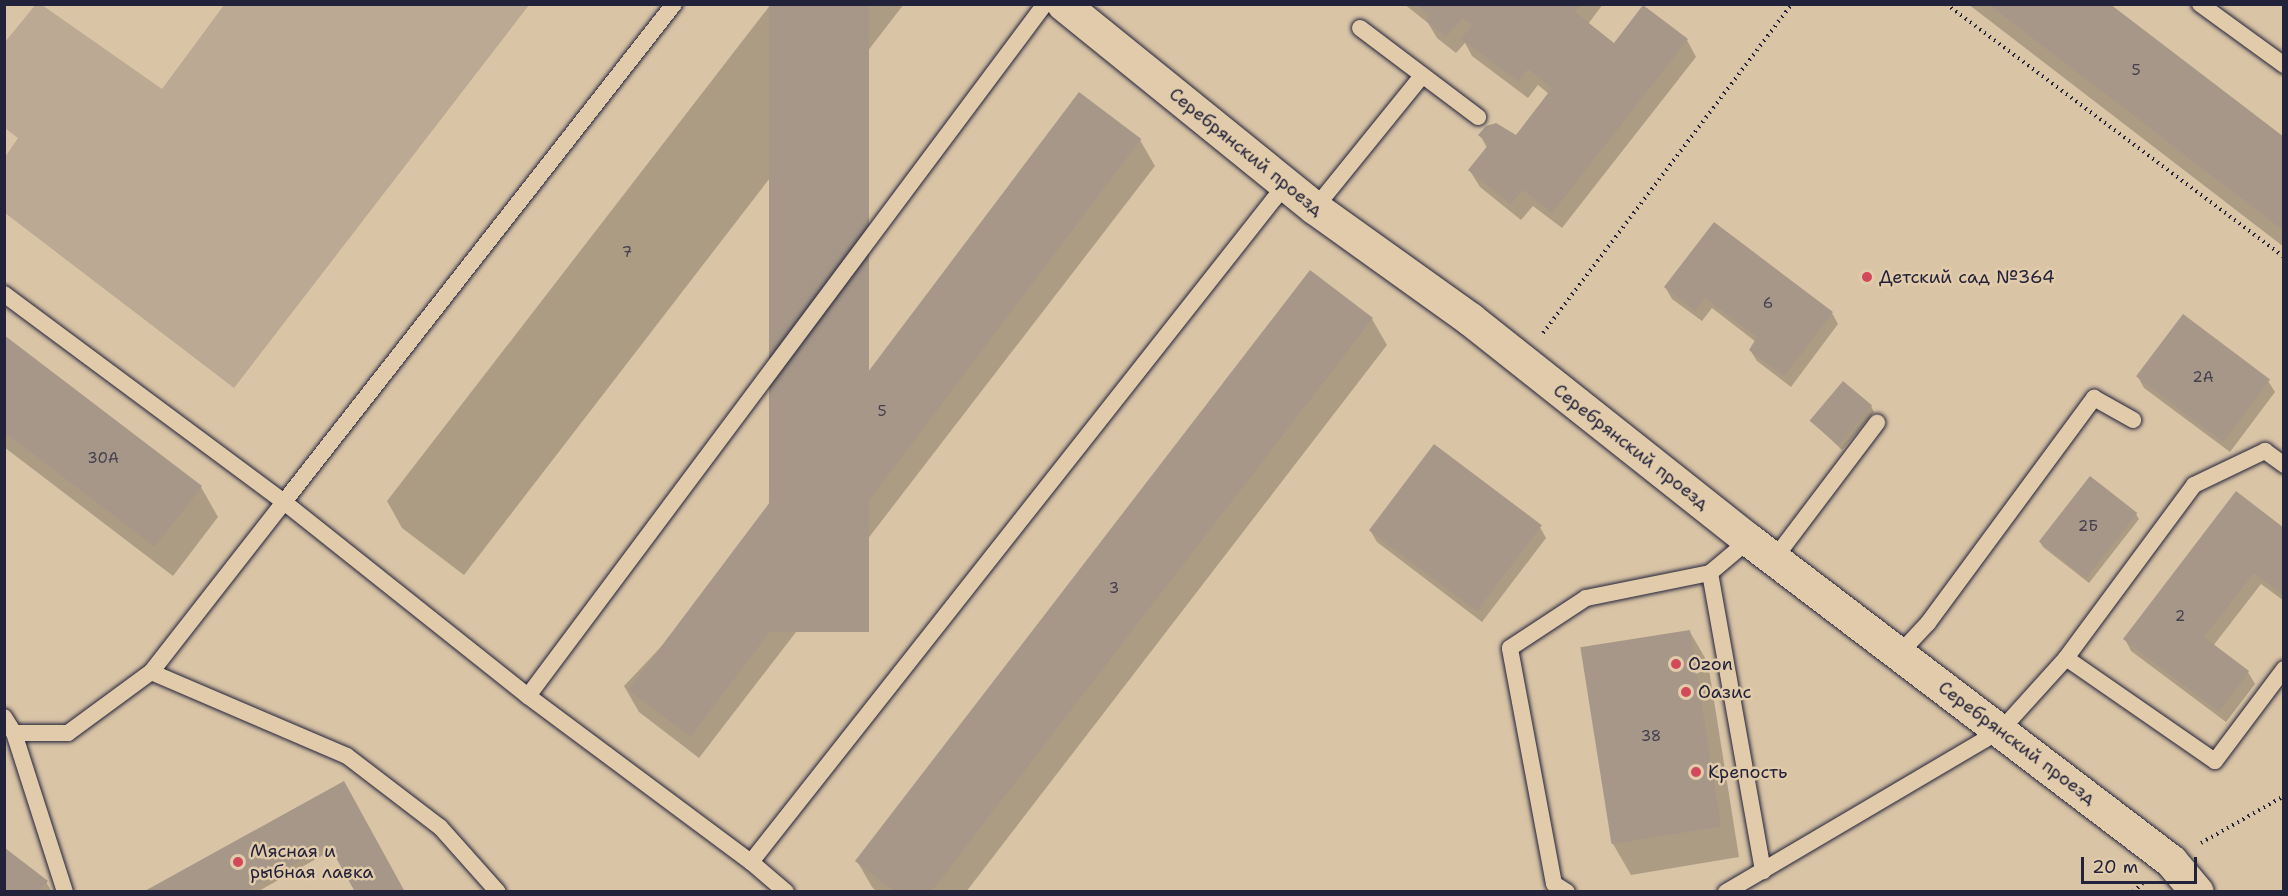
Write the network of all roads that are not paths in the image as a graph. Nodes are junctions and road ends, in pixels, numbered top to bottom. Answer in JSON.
{"nodes":[{"id":1,"x":674,"y":4,"type":"edge"},
{"id":2,"x":1045,"y":4,"type":"edge"},
{"id":3,"x":1063,"y":4,"type":"edge"},
{"id":4,"x":2200,"y":4,"type":"edge"},
{"id":5,"x":1360,"y":28,"type":"dead end"},
{"id":6,"x":2283,"y":65,"type":"edge"},
{"id":7,"x":1422,"y":76,"type":"junction"},
{"id":8,"x":1478,"y":117,"type":"dead end"},
{"id":9,"x":1285,"y":184,"type":"junction"},
{"id":10,"x":1315,"y":208,"type":"junction"},
{"id":11,"x":4,"y":294,"type":"edge"},
{"id":12,"x":2133,"y":420,"type":"dead end"},
{"id":13,"x":1877,"y":423,"type":"dead end"},
{"id":14,"x":2283,"y":465,"type":"edge"},
{"id":15,"x":284,"y":502,"type":"junction"},
{"id":16,"x":1761,"y":550,"type":"junction"},
{"id":17,"x":1710,"y":573,"type":"junction"},
{"id":18,"x":1899,"y":654,"type":"junction"},
{"id":19,"x":2066,"y":658,"type":"junction"},
{"id":20,"x":2283,"y":669,"type":"edge"},
{"id":21,"x":151,"y":672,"type":"junction"},
{"id":22,"x":528,"y":696,"type":"junction"},
{"id":23,"x":4,"y":717,"type":"edge"},
{"id":24,"x":2001,"y":730,"type":"junction"},
{"id":25,"x":14,"y":733,"type":"junction"},
{"id":26,"x":751,"y":862,"type":"junction"},
{"id":27,"x":1763,"y":871,"type":"junction"},
{"id":28,"x":65,"y":891,"type":"edge"},
{"id":29,"x":498,"y":891,"type":"edge"},
{"id":30,"x":786,"y":891,"type":"edge"},
{"id":31,"x":1567,"y":891,"type":"edge"},
{"id":32,"x":1726,"y":891,"type":"edge"},
{"id":33,"x":2197,"y":891,"type":"edge"}],
"edges":[{"from":1,"to":15,"type":"lane"},
{"from":2,"to":22,"type":"lane"},
{"from":3,"to":9,"type":"street","name":"Серебрянский проезд"},
{"from":4,"to":6,"type":"lane"},
{"from":5,"to":7,"type":"lane"},
{"from":7,"to":8,"type":"lane"},
{"from":7,"to":10,"type":"lane"},
{"from":9,"to":10,"type":"street","name":"Серебрянский проезд"},
{"from":9,"to":26,"type":"lane"},
{"from":10,"to":16,"type":"street","name":"Серебрянский проезд"},
{"from":11,"to":15,"type":"lane"},
{"from":12,"to":18,"type":"lane"},
{"from":13,"to":16,"type":"lane"},
{"from":14,"to":19,"type":"lane"},
{"from":15,"to":21,"type":"lane"},
{"from":15,"to":22,"type":"lane"},
{"from":16,"to":17,"type":"lane"},
{"from":16,"to":18,"type":"street","name":"Серебрянский проезд"},
{"from":17,"to":27,"type":"lane"},
{"from":17,"to":31,"type":"lane"},
{"from":18,"to":24,"type":"street","name":"Серебрянский проезд"},
{"from":19,"to":20,"type":"lane"},
{"from":19,"to":24,"type":"lane"},
{"from":21,"to":25,"type":"lane"},
{"from":21,"to":29,"type":"lane"},
{"from":22,"to":26,"type":"lane"},
{"from":23,"to":25,"type":"lane"},
{"from":24,"to":27,"type":"lane"},
{"from":24,"to":33,"type":"street","name":"Серебрянский проезд"},
{"from":25,"to":28,"type":"lane"},
{"from":26,"to":30,"type":"lane"},
{"from":27,"to":32,"type":"lane"}]}
